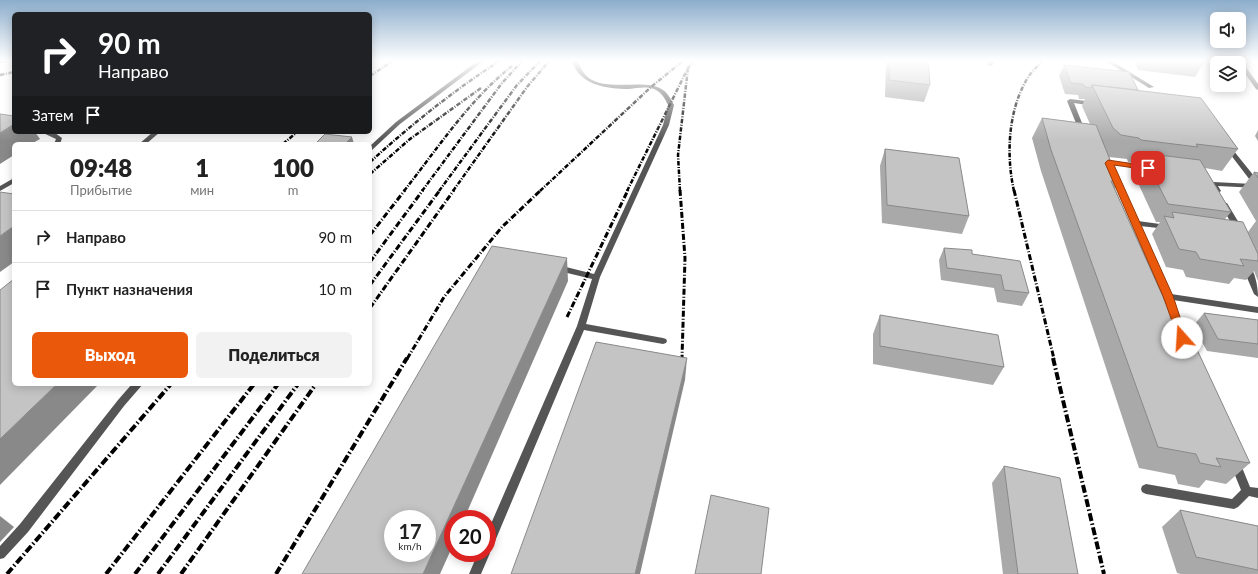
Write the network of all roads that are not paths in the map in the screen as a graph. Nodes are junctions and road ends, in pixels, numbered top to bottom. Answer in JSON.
{"nodes":[{"id":1,"x":447,"y":87,"type":"edge"},
{"id":2,"x":611,"y":87,"type":"edge"},
{"id":3,"x":1100,"y":105,"type":"edge"},
{"id":4,"x":54,"y":134,"type":"edge"},
{"id":5,"x":154,"y":134,"type":"edge"},
{"id":6,"x":1089,"y":140,"type":"edge"},
{"id":7,"x":1222,"y":140,"type":"edge"},
{"id":8,"x":58,"y":142,"type":"edge"},
{"id":9,"x":144,"y":142,"type":"edge"},
{"id":10,"x":372,"y":147,"type":"edge"},
{"id":11,"x":1152,"y":168,"type":"edge"},
{"id":12,"x":12,"y":181,"type":"edge"},
{"id":13,"x":1258,"y":186,"type":"edge"},
{"id":14,"x":0,"y":190,"type":"edge"},
{"id":15,"x":1136,"y":223,"type":"junction"},
{"id":16,"x":1173,"y":228,"type":"edge"},
{"id":17,"x":1225,"y":235,"type":"edge"},
{"id":18,"x":1242,"y":258,"type":"edge"},
{"id":19,"x":550,"y":266,"type":"edge"},
{"id":20,"x":596,"y":277,"type":"junction"},
{"id":21,"x":1258,"y":294,"type":"edge"},
{"id":22,"x":1168,"y":296,"type":"junction"},
{"id":23,"x":1258,"y":310,"type":"edge"},
{"id":24,"x":581,"y":326,"type":"junction"},
{"id":25,"x":663,"y":341,"type":"dead end"},
{"id":26,"x":1190,"y":360,"type":"edge"},
{"id":27,"x":136,"y":386,"type":"edge"},
{"id":28,"x":1232,"y":457,"type":"edge"},
{"id":29,"x":1146,"y":489,"type":"dead end"},
{"id":30,"x":1247,"y":491,"type":"junction"},
{"id":31,"x":1258,"y":493,"type":"edge"},
{"id":32,"x":496,"y":525,"type":"edge"},
{"id":33,"x":0,"y":554,"type":"edge"},
{"id":34,"x":480,"y":562,"type":"edge"},
{"id":35,"x":475,"y":574,"type":"edge"}],
"edges":[{"from":1,"to":10,"type":"lane"},
{"from":2,"to":20,"type":"lane"},
{"from":3,"to":6,"type":"lane"},
{"from":4,"to":8,"type":"lane"},
{"from":5,"to":9,"type":"lane"},
{"from":7,"to":13,"type":"lane"},
{"from":11,"to":15,"type":"lane"},
{"from":12,"to":14,"type":"lane"},
{"from":13,"to":17,"type":"lane"},
{"from":15,"to":16,"type":"lane"},
{"from":15,"to":22,"type":"lane"},
{"from":18,"to":21,"type":"lane"},
{"from":19,"to":20,"type":"lane"},
{"from":20,"to":24,"type":"lane"},
{"from":22,"to":23,"type":"lane"},
{"from":22,"to":26,"type":"lane"},
{"from":24,"to":25,"type":"lane"},
{"from":24,"to":32,"type":"lane"},
{"from":27,"to":33,"type":"lane"},
{"from":28,"to":30,"type":"lane"},
{"from":29,"to":30,"type":"lane"},
{"from":30,"to":31,"type":"lane"},
{"from":34,"to":35,"type":"lane"}]}
